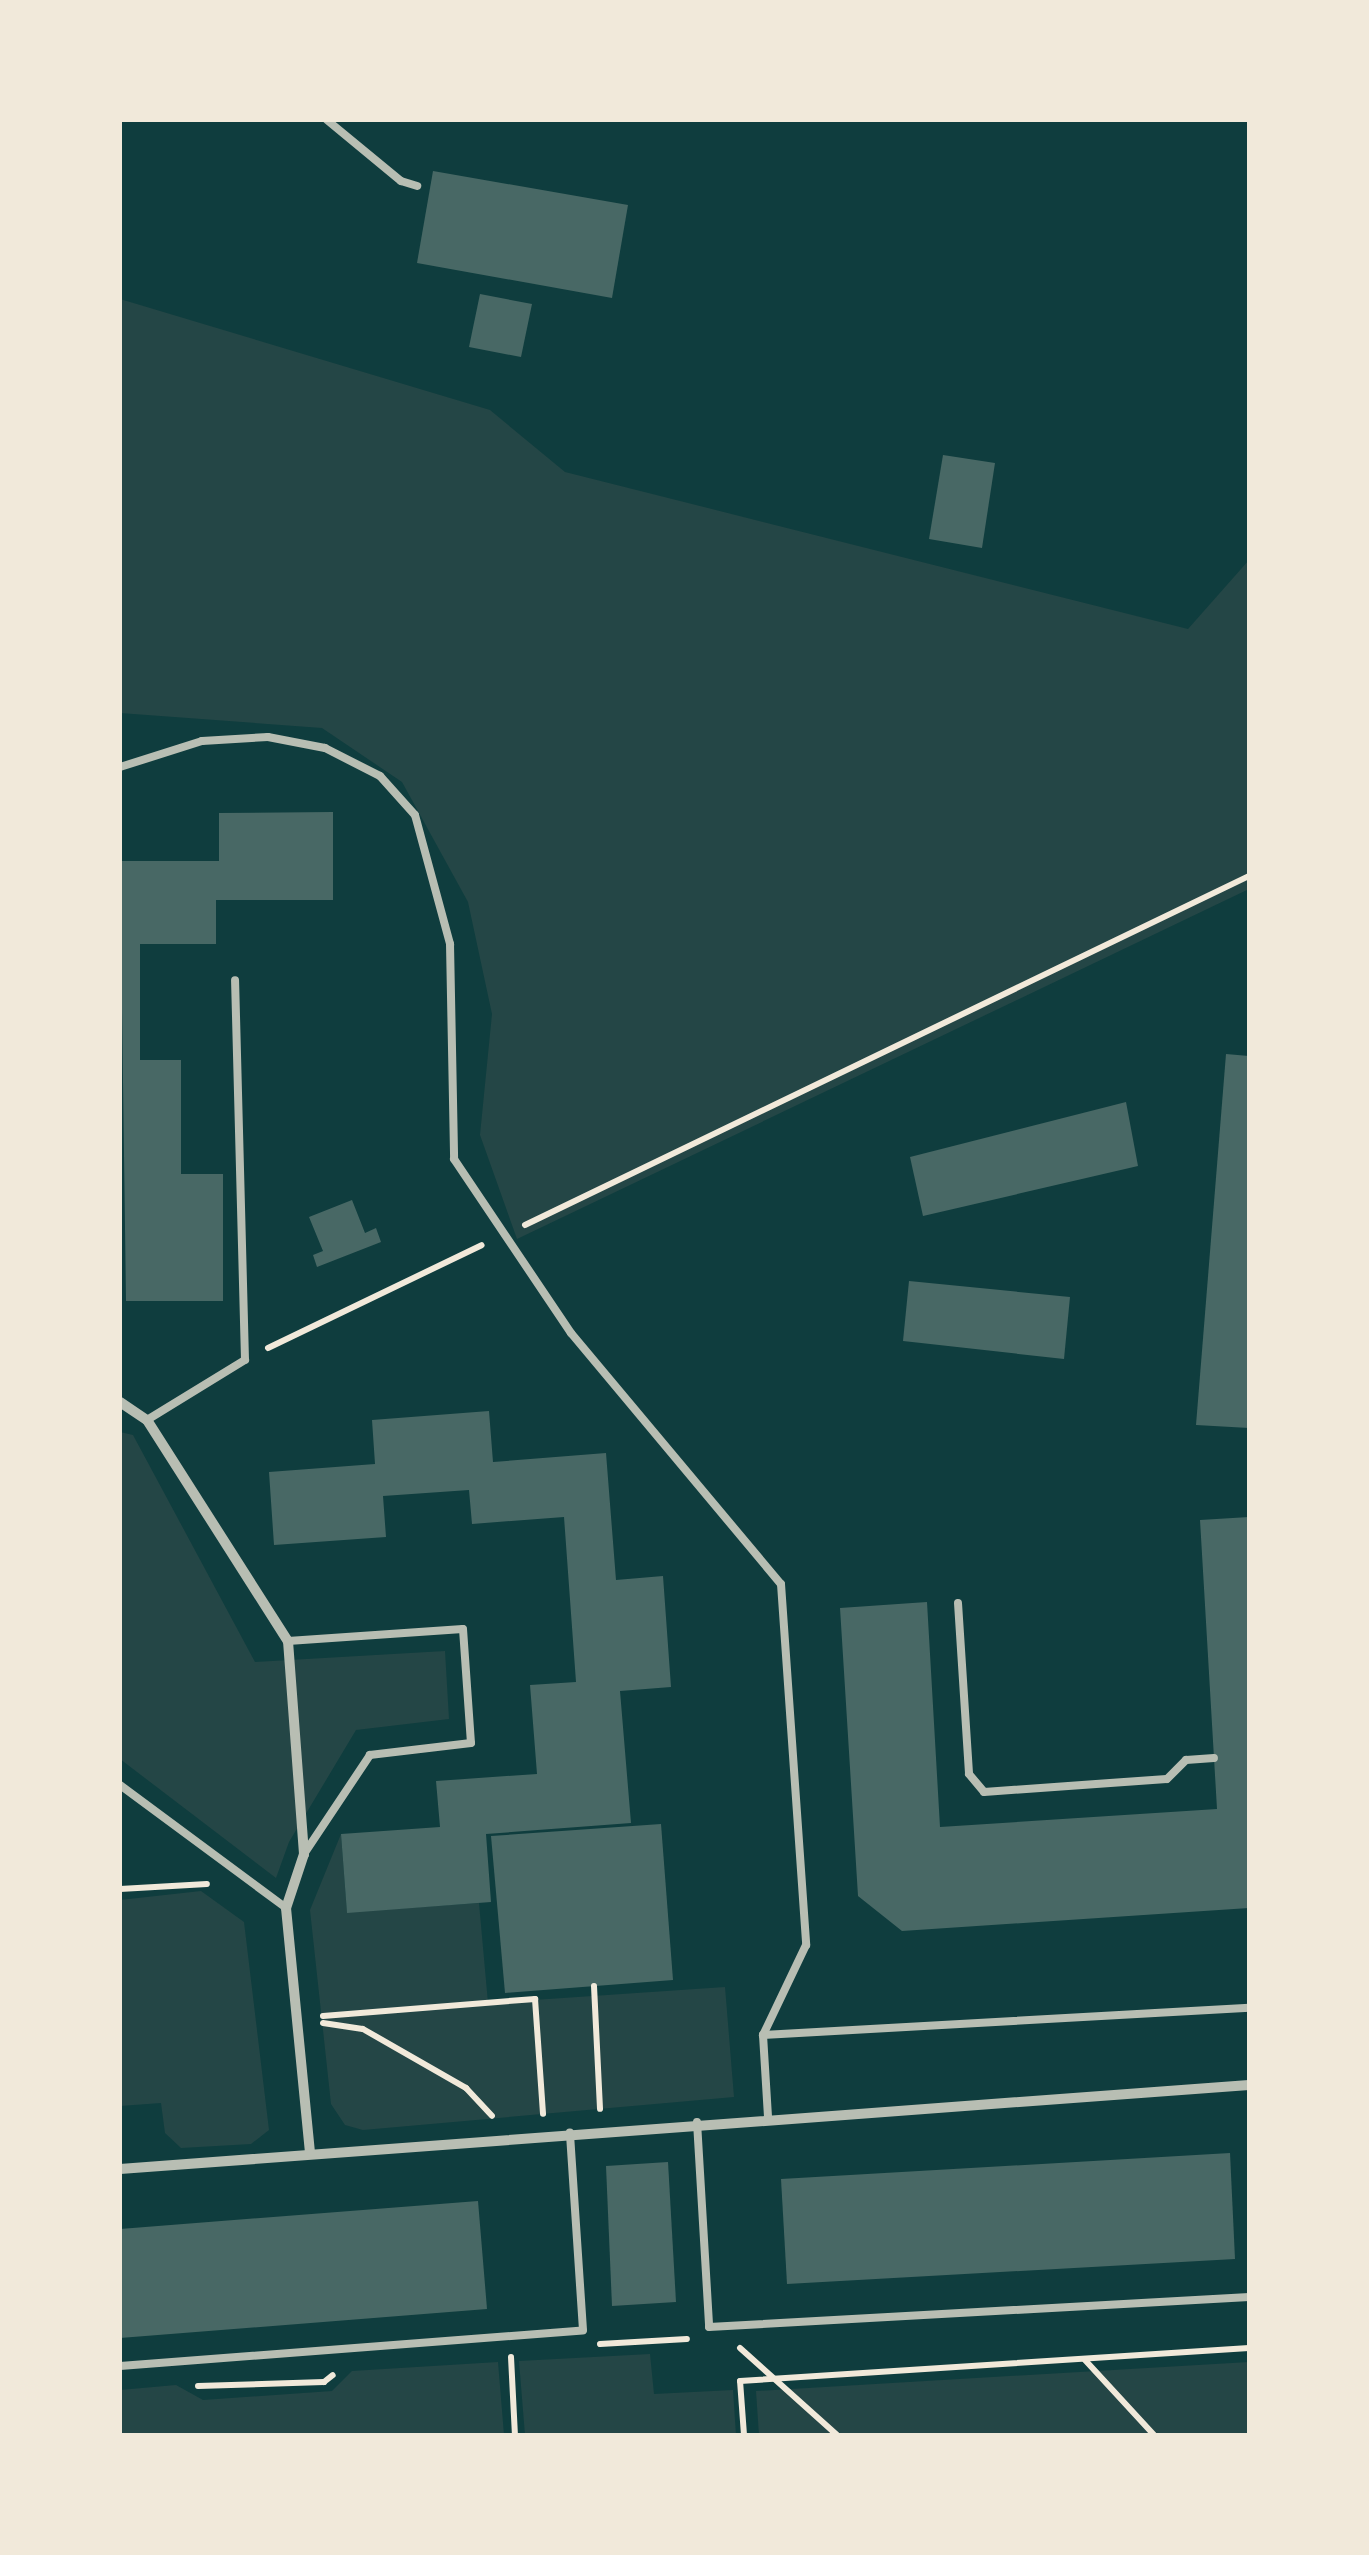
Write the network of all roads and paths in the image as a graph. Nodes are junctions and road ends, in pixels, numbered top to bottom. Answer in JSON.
{"nodes":[{"id":1,"x":326,"y":120,"type":"edge"},
{"id":2,"x":417,"y":186,"type":"dead end"},
{"id":3,"x":120,"y":767,"type":"edge"},
{"id":4,"x":1249,"y":876,"type":"edge"},
{"id":5,"x":235,"y":980,"type":"dead end"},
{"id":6,"x":501,"y":1236,"type":"junction"},
{"id":7,"x":245,"y":1360,"type":"junction"},
{"id":8,"x":120,"y":1402,"type":"edge"},
{"id":9,"x":147,"y":1420,"type":"junction"},
{"id":10,"x":958,"y":1603,"type":"dead end"},
{"id":11,"x":288,"y":1641,"type":"junction"},
{"id":12,"x":1214,"y":1758,"type":"dead end"},
{"id":13,"x":120,"y":1785,"type":"edge"},
{"id":14,"x":304,"y":1854,"type":"junction"},
{"id":15,"x":120,"y":1890,"type":"edge"},
{"id":16,"x":219,"y":1893,"type":"dead end"},
{"id":17,"x":286,"y":1908,"type":"junction"},
{"id":18,"x":594,"y":1986,"type":"dead end"},
{"id":19,"x":1249,"y":2008,"type":"edge"},
{"id":20,"x":297,"y":2018,"type":"junction"},
{"id":21,"x":764,"y":2035,"type":"junction"},
{"id":22,"x":1249,"y":2085,"type":"edge"},
{"id":23,"x":768,"y":2117,"type":"junction"},
{"id":24,"x":696,"y":2122,"type":"junction"},
{"id":25,"x":602,"y":2130,"type":"junction"},
{"id":26,"x":570,"y":2132,"type":"junction"},
{"id":27,"x":544,"y":2135,"type":"junction"},
{"id":28,"x":511,"y":2138,"type":"junction"},
{"id":29,"x":310,"y":2153,"type":"junction"},
{"id":30,"x":120,"y":2169,"type":"edge"},
{"id":31,"x":1249,"y":2297,"type":"edge"},
{"id":32,"x":727,"y":2336,"type":"dead end"},
{"id":33,"x":1249,"y":2348,"type":"edge"},
{"id":34,"x":510,"y":2350,"type":"dead end"},
{"id":35,"x":1084,"y":2359,"type":"junction"},
{"id":36,"x":120,"y":2366,"type":"edge"},
{"id":37,"x":773,"y":2376,"type":"junction"},
{"id":38,"x":516,"y":2435,"type":"edge"},
{"id":39,"x":744,"y":2435,"type":"edge"},
{"id":40,"x":838,"y":2435,"type":"edge"},
{"id":41,"x":1154,"y":2435,"type":"edge"}],
"edges":[{"from":1,"to":2,"type":"lane"},
{"from":3,"to":6,"type":"lane"},
{"from":4,"to":6,"type":"path"},
{"from":5,"to":7,"type":"lane"},
{"from":6,"to":7,"type":"path"},
{"from":6,"to":21,"type":"lane"},
{"from":7,"to":9,"type":"lane"},
{"from":8,"to":9,"type":"street"},
{"from":9,"to":11,"type":"street"},
{"from":10,"to":12,"type":"lane"},
{"from":11,"to":14,"type":"street"},
{"from":11,"to":14,"type":"lane"},
{"from":13,"to":17,"type":"lane"},
{"from":14,"to":17,"type":"street"},
{"from":15,"to":16,"type":"path"},
{"from":17,"to":20,"type":"street"},
{"from":18,"to":25,"type":"path"},
{"from":19,"to":21,"type":"lane"},
{"from":20,"to":27,"type":"path"},
{"from":20,"to":28,"type":"path"},
{"from":20,"to":29,"type":"street"},
{"from":21,"to":23,"type":"lane"},
{"from":22,"to":23,"type":"street"},
{"from":23,"to":24,"type":"street"},
{"from":24,"to":25,"type":"street"},
{"from":24,"to":31,"type":"lane"},
{"from":25,"to":26,"type":"street"},
{"from":26,"to":27,"type":"street"},
{"from":26,"to":36,"type":"lane"},
{"from":27,"to":28,"type":"street"},
{"from":28,"to":29,"type":"street"},
{"from":29,"to":30,"type":"street"},
{"from":32,"to":37,"type":"path"},
{"from":33,"to":35,"type":"path"},
{"from":34,"to":38,"type":"path"},
{"from":35,"to":37,"type":"path"},
{"from":35,"to":41,"type":"path"},
{"from":37,"to":39,"type":"path"},
{"from":37,"to":40,"type":"path"}]}
